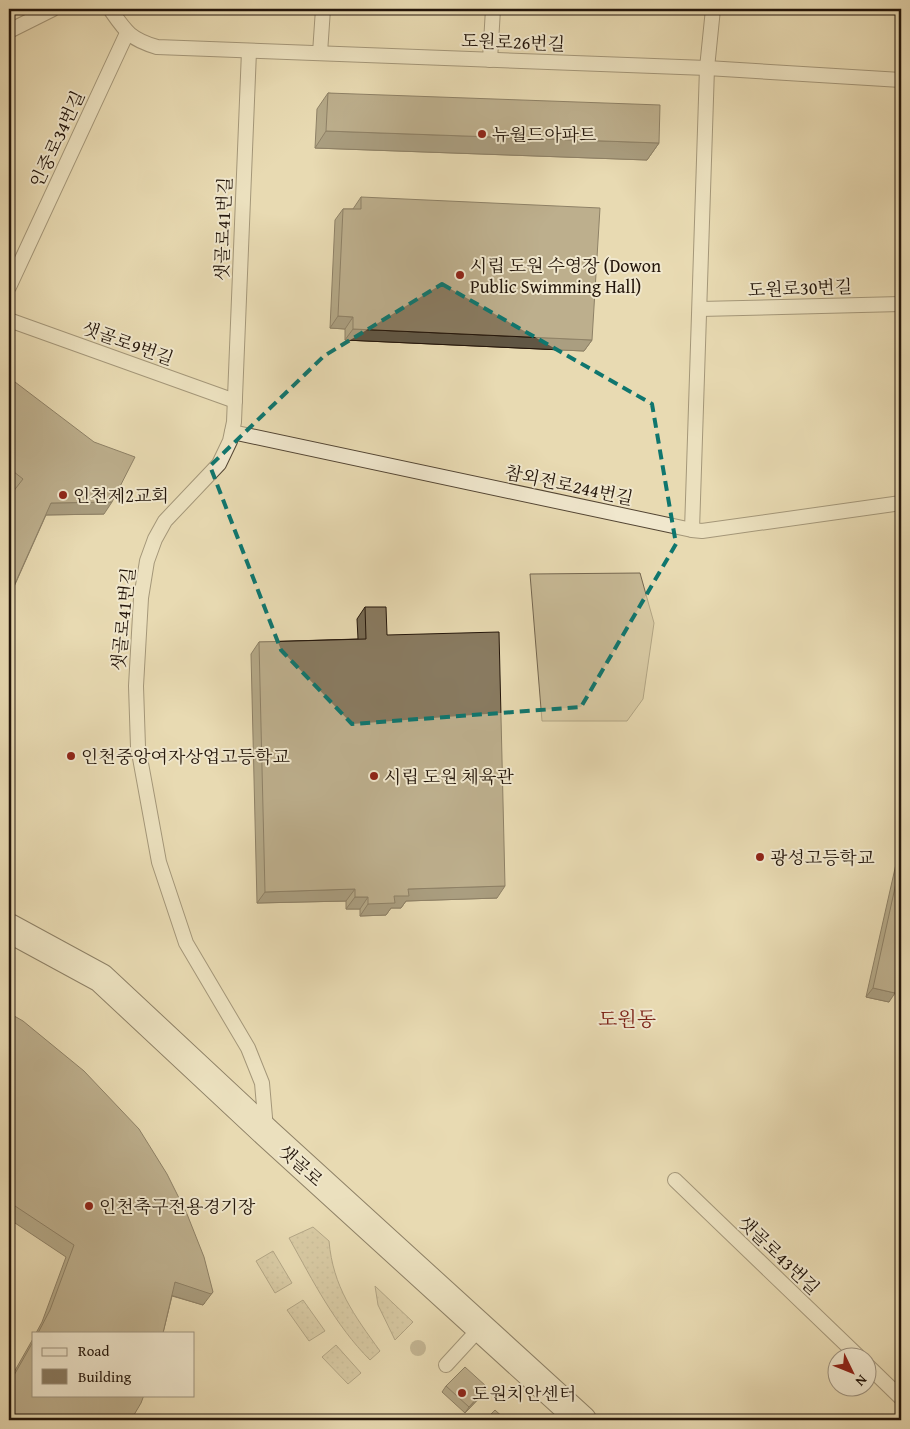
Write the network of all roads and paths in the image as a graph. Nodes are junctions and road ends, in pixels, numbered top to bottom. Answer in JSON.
{"nodes":[{"id":1,"x":53,"y":9,"type":"edge"},
{"id":2,"x":110,"y":9,"type":"edge"},
{"id":3,"x":323,"y":9,"type":"edge"},
{"id":4,"x":493,"y":9,"type":"edge"},
{"id":5,"x":714,"y":9,"type":"edge"},
{"id":6,"x":9,"y":31,"type":"edge"},
{"id":7,"x":127,"y":33,"type":"junction"},
{"id":8,"x":249,"y":51,"type":"junction"},
{"id":9,"x":320,"y":53,"type":"junction"},
{"id":10,"x":490,"y":60,"type":"junction"},
{"id":11,"x":707,"y":68,"type":"junction"},
{"id":12,"x":901,"y":80,"type":"edge"},
{"id":13,"x":9,"y":288,"type":"edge"},
{"id":14,"x":901,"y":304,"type":"edge"},
{"id":15,"x":700,"y":309,"type":"junction"},
{"id":16,"x":9,"y":320,"type":"edge"},
{"id":17,"x":235,"y":401,"type":"junction"},
{"id":18,"x":232,"y":432,"type":"junction"},
{"id":19,"x":901,"y":503,"type":"edge"},
{"id":20,"x":692,"y":530,"type":"junction"},
{"id":21,"x":9,"y":928,"type":"edge"},
{"id":22,"x":267,"y":1133,"type":"junction"},
{"id":23,"x":675,"y":1180,"type":"dead end"},
{"id":24,"x":480,"y":1328,"type":"junction"},
{"id":25,"x":848,"y":1346,"type":"edge"},
{"id":26,"x":446,"y":1365,"type":"dead end"},
{"id":27,"x":878,"y":1376,"type":"edge"},
{"id":28,"x":901,"y":1398,"type":"edge"},
{"id":29,"x":582,"y":1420,"type":"edge"}],
"edges":[{"from":1,"to":6,"type":"lane"},
{"from":2,"to":7,"type":"lane"},
{"from":3,"to":9,"type":"lane"},
{"from":4,"to":10,"type":"lane"},
{"from":5,"to":11,"type":"lane"},
{"from":7,"to":8,"type":"lane","name":"도원로26번길"},
{"from":7,"to":13,"type":"lane","name":"인중로34번길"},
{"from":8,"to":9,"type":"lane","name":"도원로26번길"},
{"from":8,"to":17,"type":"lane","name":"샛골로41번길"},
{"from":9,"to":10,"type":"lane","name":"도원로26번길"},
{"from":10,"to":11,"type":"lane","name":"도원로26번길"},
{"from":11,"to":12,"type":"lane","name":"도원로26번길"},
{"from":11,"to":15,"type":"lane"},
{"from":14,"to":15,"type":"lane","name":"도원로30번길"},
{"from":15,"to":20,"type":"lane"},
{"from":16,"to":17,"type":"lane","name":"샛골로9번길"},
{"from":17,"to":18,"type":"lane","name":"샛골로41번길"},
{"from":18,"to":20,"type":"lane","name":"참외전로244번길"},
{"from":18,"to":22,"type":"lane","name":"샛골로41번길"},
{"from":19,"to":20,"type":"lane","name":"참외전로244번길"},
{"from":21,"to":22,"type":"street","name":"샛골로"},
{"from":22,"to":24,"type":"street","name":"샛골로"},
{"from":23,"to":25,"type":"lane","name":"샛골로43번길"},
{"from":24,"to":26,"type":"lane"},
{"from":24,"to":29,"type":"street","name":"샛골로"},
{"from":27,"to":28,"type":"lane"}]}
